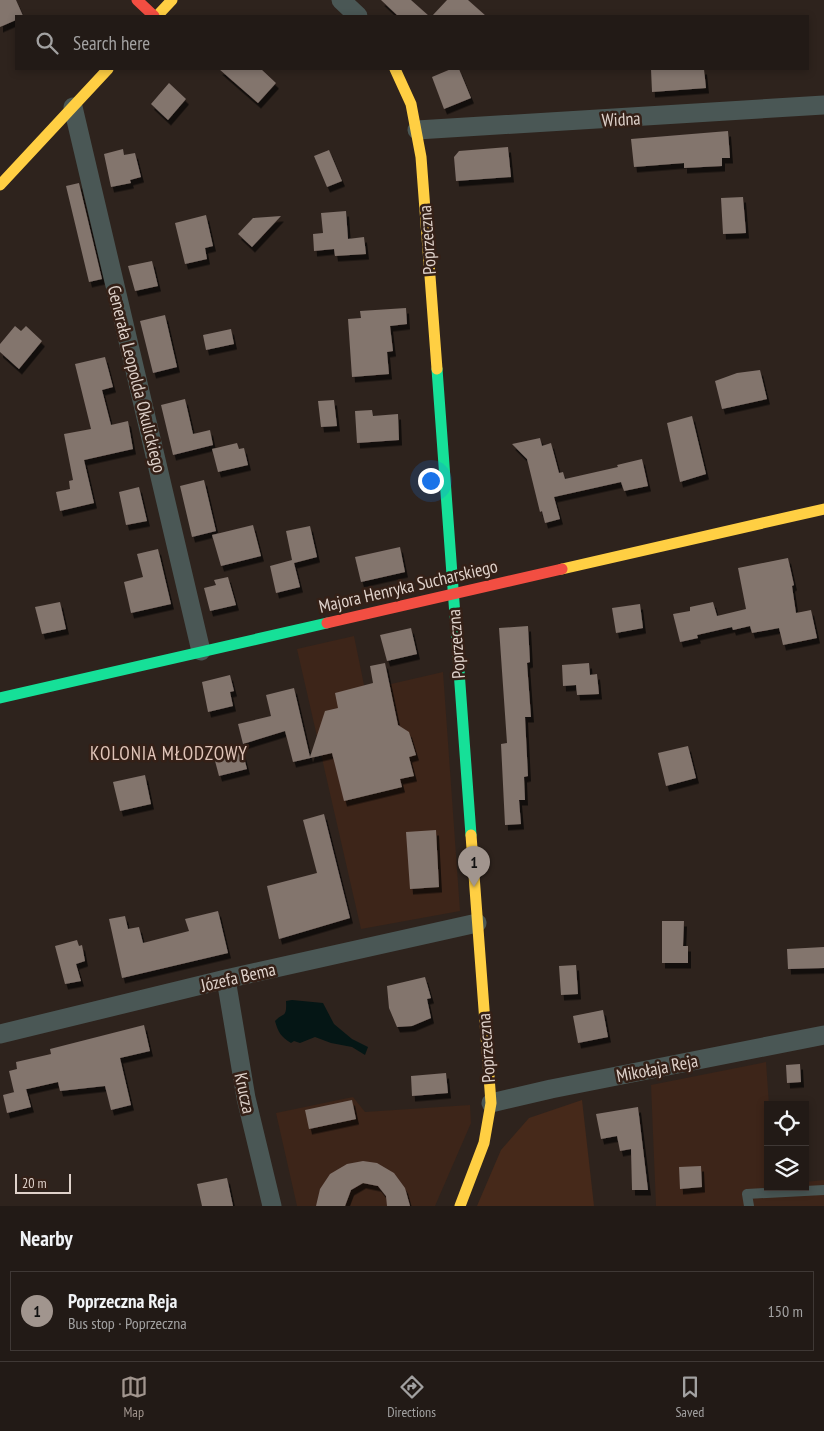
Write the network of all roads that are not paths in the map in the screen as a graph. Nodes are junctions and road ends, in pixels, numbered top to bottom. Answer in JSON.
{"nodes":[{"id":1,"x":137,"y":0,"type":"edge"},
{"id":2,"x":172,"y":0,"type":"edge"},
{"id":3,"x":341,"y":0,"type":"edge"},
{"id":4,"x":155,"y":15,"type":"edge"},
{"id":5,"x":157,"y":15,"type":"edge"},
{"id":6,"x":357,"y":15,"type":"edge"},
{"id":7,"x":107,"y":70,"type":"edge"},
{"id":8,"x":395,"y":70,"type":"edge"},
{"id":9,"x":824,"y":105,"type":"edge"},
{"id":10,"x":73,"y":106,"type":"junction"},
{"id":11,"x":417,"y":130,"type":"junction"},
{"id":12,"x":0,"y":185,"type":"edge"},
{"id":13,"x":824,"y":509,"type":"edge"},
{"id":14,"x":452,"y":594,"type":"junction"},
{"id":15,"x":201,"y":651,"type":"junction"},
{"id":16,"x":0,"y":698,"type":"edge"},
{"id":17,"x":477,"y":923,"type":"junction"},
{"id":18,"x":226,"y":979,"type":"junction"},
{"id":19,"x":0,"y":1034,"type":"edge"},
{"id":20,"x":824,"y":1035,"type":"edge"},
{"id":21,"x":491,"y":1103,"type":"junction"},
{"id":22,"x":824,"y":1190,"type":"edge"},
{"id":23,"x":272,"y":1206,"type":"edge"},
{"id":24,"x":460,"y":1206,"type":"edge"},
{"id":25,"x":748,"y":1206,"type":"edge"}],
"edges":[{"from":1,"to":4,"type":"street"},
{"from":2,"to":5,"type":"street"},
{"from":3,"to":6,"type":"street"},
{"from":7,"to":10,"type":"street"},
{"from":8,"to":11,"type":"street","name":"Poprzeczna"},
{"from":9,"to":11,"type":"street","name":"Widna"},
{"from":10,"to":12,"type":"street"},
{"from":10,"to":15,"type":"street","name":"Generała Leopolda Okulickiego"},
{"from":11,"to":14,"type":"street","name":"Poprzeczna"},
{"from":13,"to":14,"type":"street","name":"Majora Henryka Sucharskiego"},
{"from":14,"to":15,"type":"street","name":"Majora Henryka Sucharskiego"},
{"from":14,"to":17,"type":"street","name":"Poprzeczna"},
{"from":15,"to":16,"type":"street","name":"Majora Henryka Sucharskiego"},
{"from":17,"to":18,"type":"street","name":"Józefa Bema"},
{"from":17,"to":21,"type":"street","name":"Poprzeczna"},
{"from":18,"to":19,"type":"street","name":"Józefa Bema"},
{"from":18,"to":23,"type":"street","name":"Krucza"},
{"from":20,"to":21,"type":"street","name":"Mikołaja Reja"},
{"from":21,"to":24,"type":"street","name":"Poprzeczna"},
{"from":22,"to":25,"type":"lane"}]}
